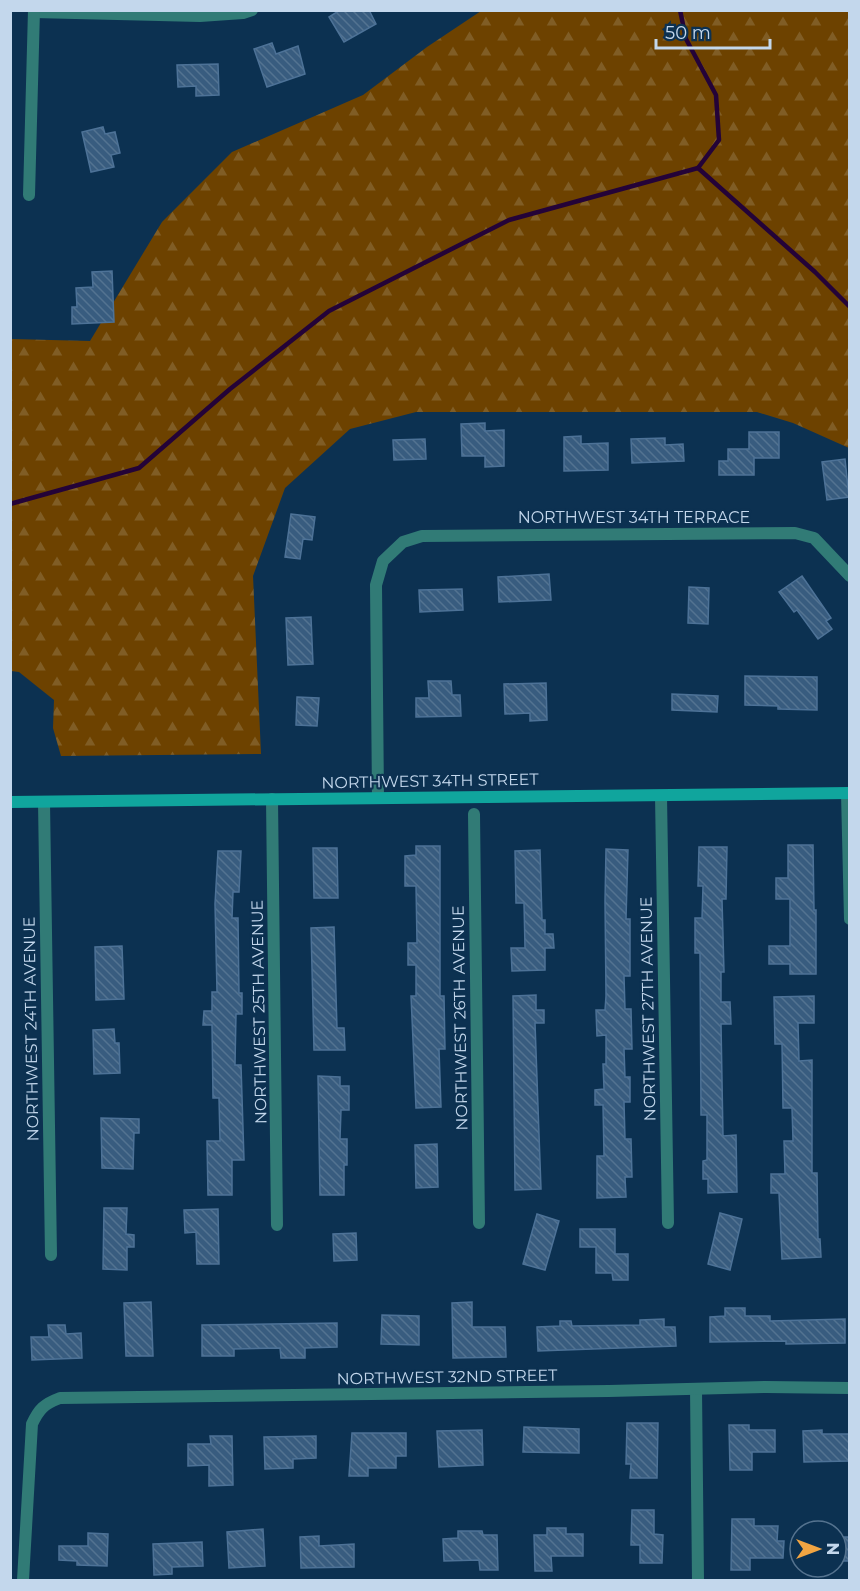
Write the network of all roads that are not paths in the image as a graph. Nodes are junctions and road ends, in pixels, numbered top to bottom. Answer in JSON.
{"nodes":[{"id":1,"x":252,"y":10,"type":"edge"},
{"id":2,"x":34,"y":11,"type":"edge"},
{"id":3,"x":30,"y":195,"type":"dead end"},
{"id":4,"x":849,"y":576,"type":"edge"},
{"id":5,"x":848,"y":793,"type":"edge"},
{"id":6,"x":661,"y":796,"type":"junction"},
{"id":7,"x":378,"y":798,"type":"junction"},
{"id":8,"x":272,"y":799,"type":"junction"},
{"id":9,"x":10,"y":802,"type":"edge"},
{"id":10,"x":44,"y":802,"type":"junction"},
{"id":11,"x":474,"y":814,"type":"dead end"},
{"id":12,"x":849,"y":919,"type":"edge"},
{"id":13,"x":668,"y":1222,"type":"dead end"},
{"id":14,"x":479,"y":1223,"type":"dead end"},
{"id":15,"x":277,"y":1225,"type":"dead end"},
{"id":16,"x":51,"y":1255,"type":"dead end"},
{"id":17,"x":849,"y":1388,"type":"edge"},
{"id":18,"x":696,"y":1389,"type":"junction"},
{"id":19,"x":23,"y":1581,"type":"edge"},
{"id":20,"x":698,"y":1581,"type":"edge"}],
"edges":[{"from":1,"to":2,"type":"street"},
{"from":2,"to":3,"type":"street"},
{"from":4,"to":7,"type":"street","name":"NORTHWEST 34TH TERRACE"},
{"from":5,"to":6,"type":"main road","name":"NORTHWEST 34TH STREET"},
{"from":5,"to":12,"type":"street"},
{"from":6,"to":7,"type":"main road","name":"NORTHWEST 34TH STREET"},
{"from":6,"to":13,"type":"street","name":"NORTHWEST 27TH AVENUE"},
{"from":7,"to":8,"type":"main road","name":"NORTHWEST 34TH STREET"},
{"from":8,"to":10,"type":"main road","name":"NORTHWEST 34TH STREET"},
{"from":8,"to":15,"type":"street","name":"NORTHWEST 25TH AVENUE"},
{"from":9,"to":10,"type":"main road","name":"NORTHWEST 34TH STREET"},
{"from":10,"to":16,"type":"street","name":"NORTHWEST 24TH AVENUE"},
{"from":11,"to":14,"type":"street","name":"NORTHWEST 26TH AVENUE"},
{"from":17,"to":18,"type":"street","name":"NORTHWEST 32ND STREET"},
{"from":18,"to":19,"type":"street","name":"NORTHWEST 32ND STREET"},
{"from":18,"to":20,"type":"street"}]}
